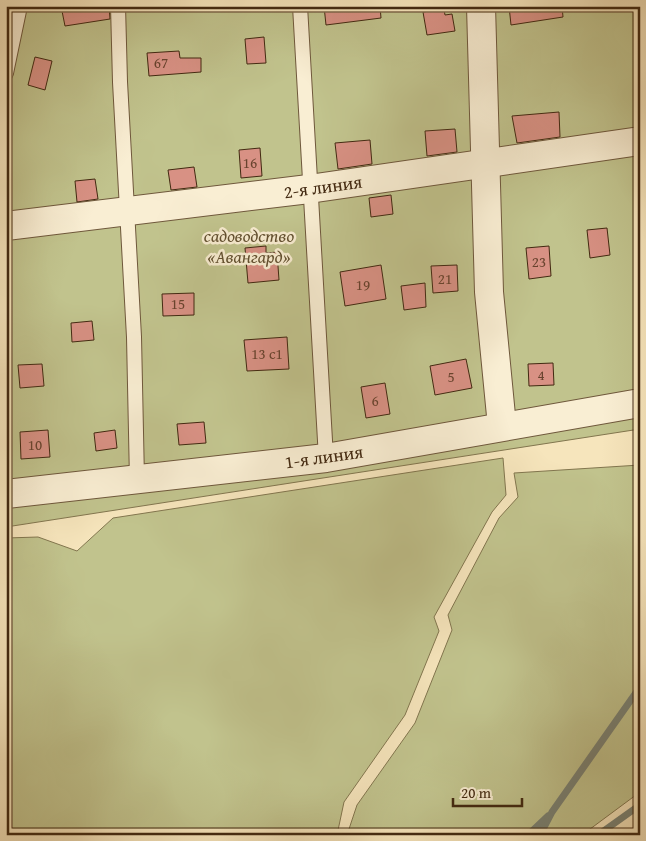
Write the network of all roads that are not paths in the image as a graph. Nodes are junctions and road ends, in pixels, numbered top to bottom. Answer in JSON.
{"nodes":[{"id":1,"x":20,"y":6,"type":"edge"},
{"id":2,"x":118,"y":6,"type":"edge"},
{"id":3,"x":300,"y":6,"type":"edge"},
{"id":4,"x":481,"y":6,"type":"edge"},
{"id":5,"x":6,"y":73,"type":"edge"},
{"id":6,"x":640,"y":141,"type":"edge"},
{"id":7,"x":487,"y":164,"type":"junction"},
{"id":8,"x":309,"y":189,"type":"junction"},
{"id":9,"x":128,"y":211,"type":"junction"},
{"id":10,"x":6,"y":226,"type":"edge"},
{"id":11,"x":640,"y":402,"type":"edge"},
{"id":12,"x":502,"y":426,"type":"junction"},
{"id":13,"x":326,"y":458,"type":"junction"},
{"id":14,"x":137,"y":480,"type":"junction"},
{"id":15,"x":6,"y":494,"type":"edge"}],
"edges":[{"from":1,"to":5,"type":"lane"},
{"from":2,"to":9,"type":"lane"},
{"from":3,"to":8,"type":"lane"},
{"from":4,"to":7,"type":"street"},
{"from":6,"to":7,"type":"street","name":"2-я линия"},
{"from":7,"to":8,"type":"street","name":"2-я линия"},
{"from":7,"to":12,"type":"street"},
{"from":8,"to":9,"type":"street","name":"2-я линия"},
{"from":8,"to":13,"type":"lane"},
{"from":9,"to":10,"type":"street","name":"2-я линия"},
{"from":9,"to":14,"type":"lane"},
{"from":11,"to":12,"type":"street","name":"1-я линия"},
{"from":12,"to":13,"type":"street","name":"1-я линия"},
{"from":13,"to":14,"type":"street","name":"1-я линия"},
{"from":14,"to":15,"type":"street","name":"1-я линия"}]}
